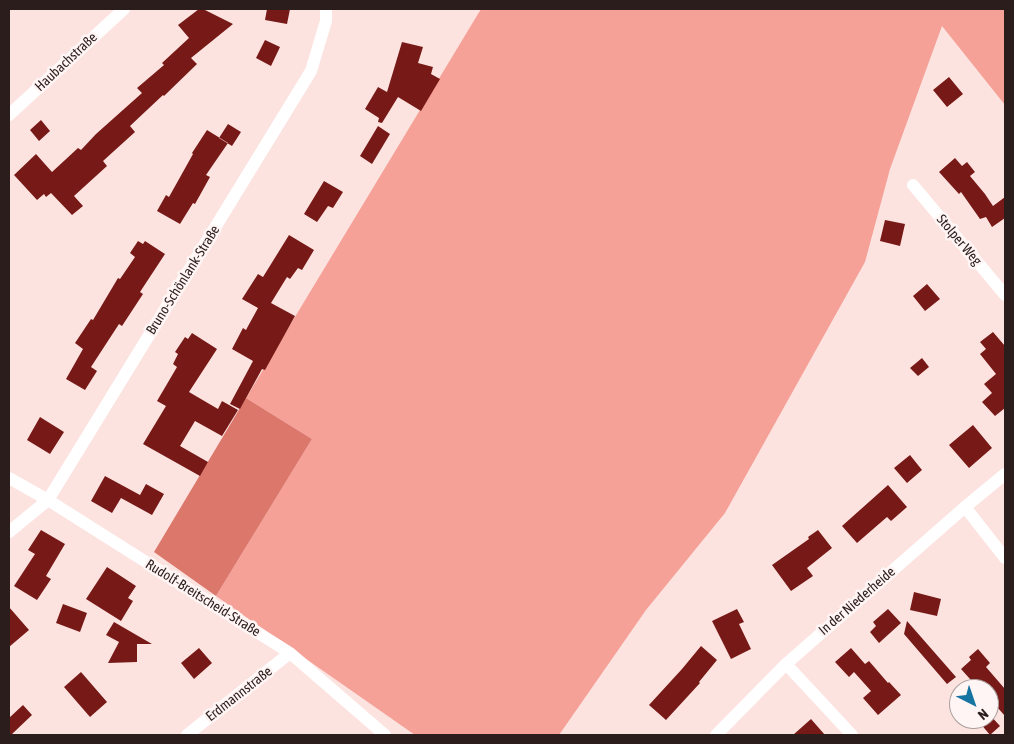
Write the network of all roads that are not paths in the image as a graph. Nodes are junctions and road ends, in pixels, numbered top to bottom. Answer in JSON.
{"nodes":[{"id":1,"x":124,"y":9,"type":"edge"},
{"id":2,"x":326,"y":9,"type":"edge"},
{"id":3,"x":9,"y":115,"type":"edge"},
{"id":4,"x":913,"y":185,"type":"dead end"},
{"id":5,"x":1005,"y":295,"type":"edge"},
{"id":6,"x":1005,"y":474,"type":"edge"},
{"id":7,"x":9,"y":478,"type":"edge"},
{"id":8,"x":48,"y":500,"type":"junction"},
{"id":9,"x":965,"y":507,"type":"junction"},
{"id":10,"x":9,"y":532,"type":"edge"},
{"id":11,"x":1005,"y":558,"type":"edge"},
{"id":12,"x":290,"y":653,"type":"junction"},
{"id":13,"x":786,"y":664,"type":"junction"},
{"id":14,"x":187,"y":735,"type":"edge"},
{"id":15,"x":385,"y":735,"type":"edge"},
{"id":16,"x":716,"y":735,"type":"edge"},
{"id":17,"x":852,"y":735,"type":"edge"}],
"edges":[{"from":1,"to":3,"type":"street","name":"Haubachstraße"},
{"from":2,"to":8,"type":"street","name":"Bruno-Schönlank-Straße"},
{"from":4,"to":5,"type":"street","name":"Stolper Weg"},
{"from":6,"to":9,"type":"street","name":"In der Niederheide"},
{"from":7,"to":8,"type":"street","name":"Rudolf-Breitscheid-Straße"},
{"from":8,"to":10,"type":"street","name":"Bruno-Schönlank-Straße"},
{"from":8,"to":12,"type":"street","name":"Rudolf-Breitscheid-Straße"},
{"from":9,"to":11,"type":"street"},
{"from":9,"to":13,"type":"street","name":"In der Niederheide"},
{"from":12,"to":14,"type":"street","name":"Erdmannstraße"},
{"from":12,"to":15,"type":"street","name":"Rudolf-Breitscheid-Straße"},
{"from":13,"to":16,"type":"street","name":"In der Niederheide"},
{"from":13,"to":17,"type":"street"}]}
